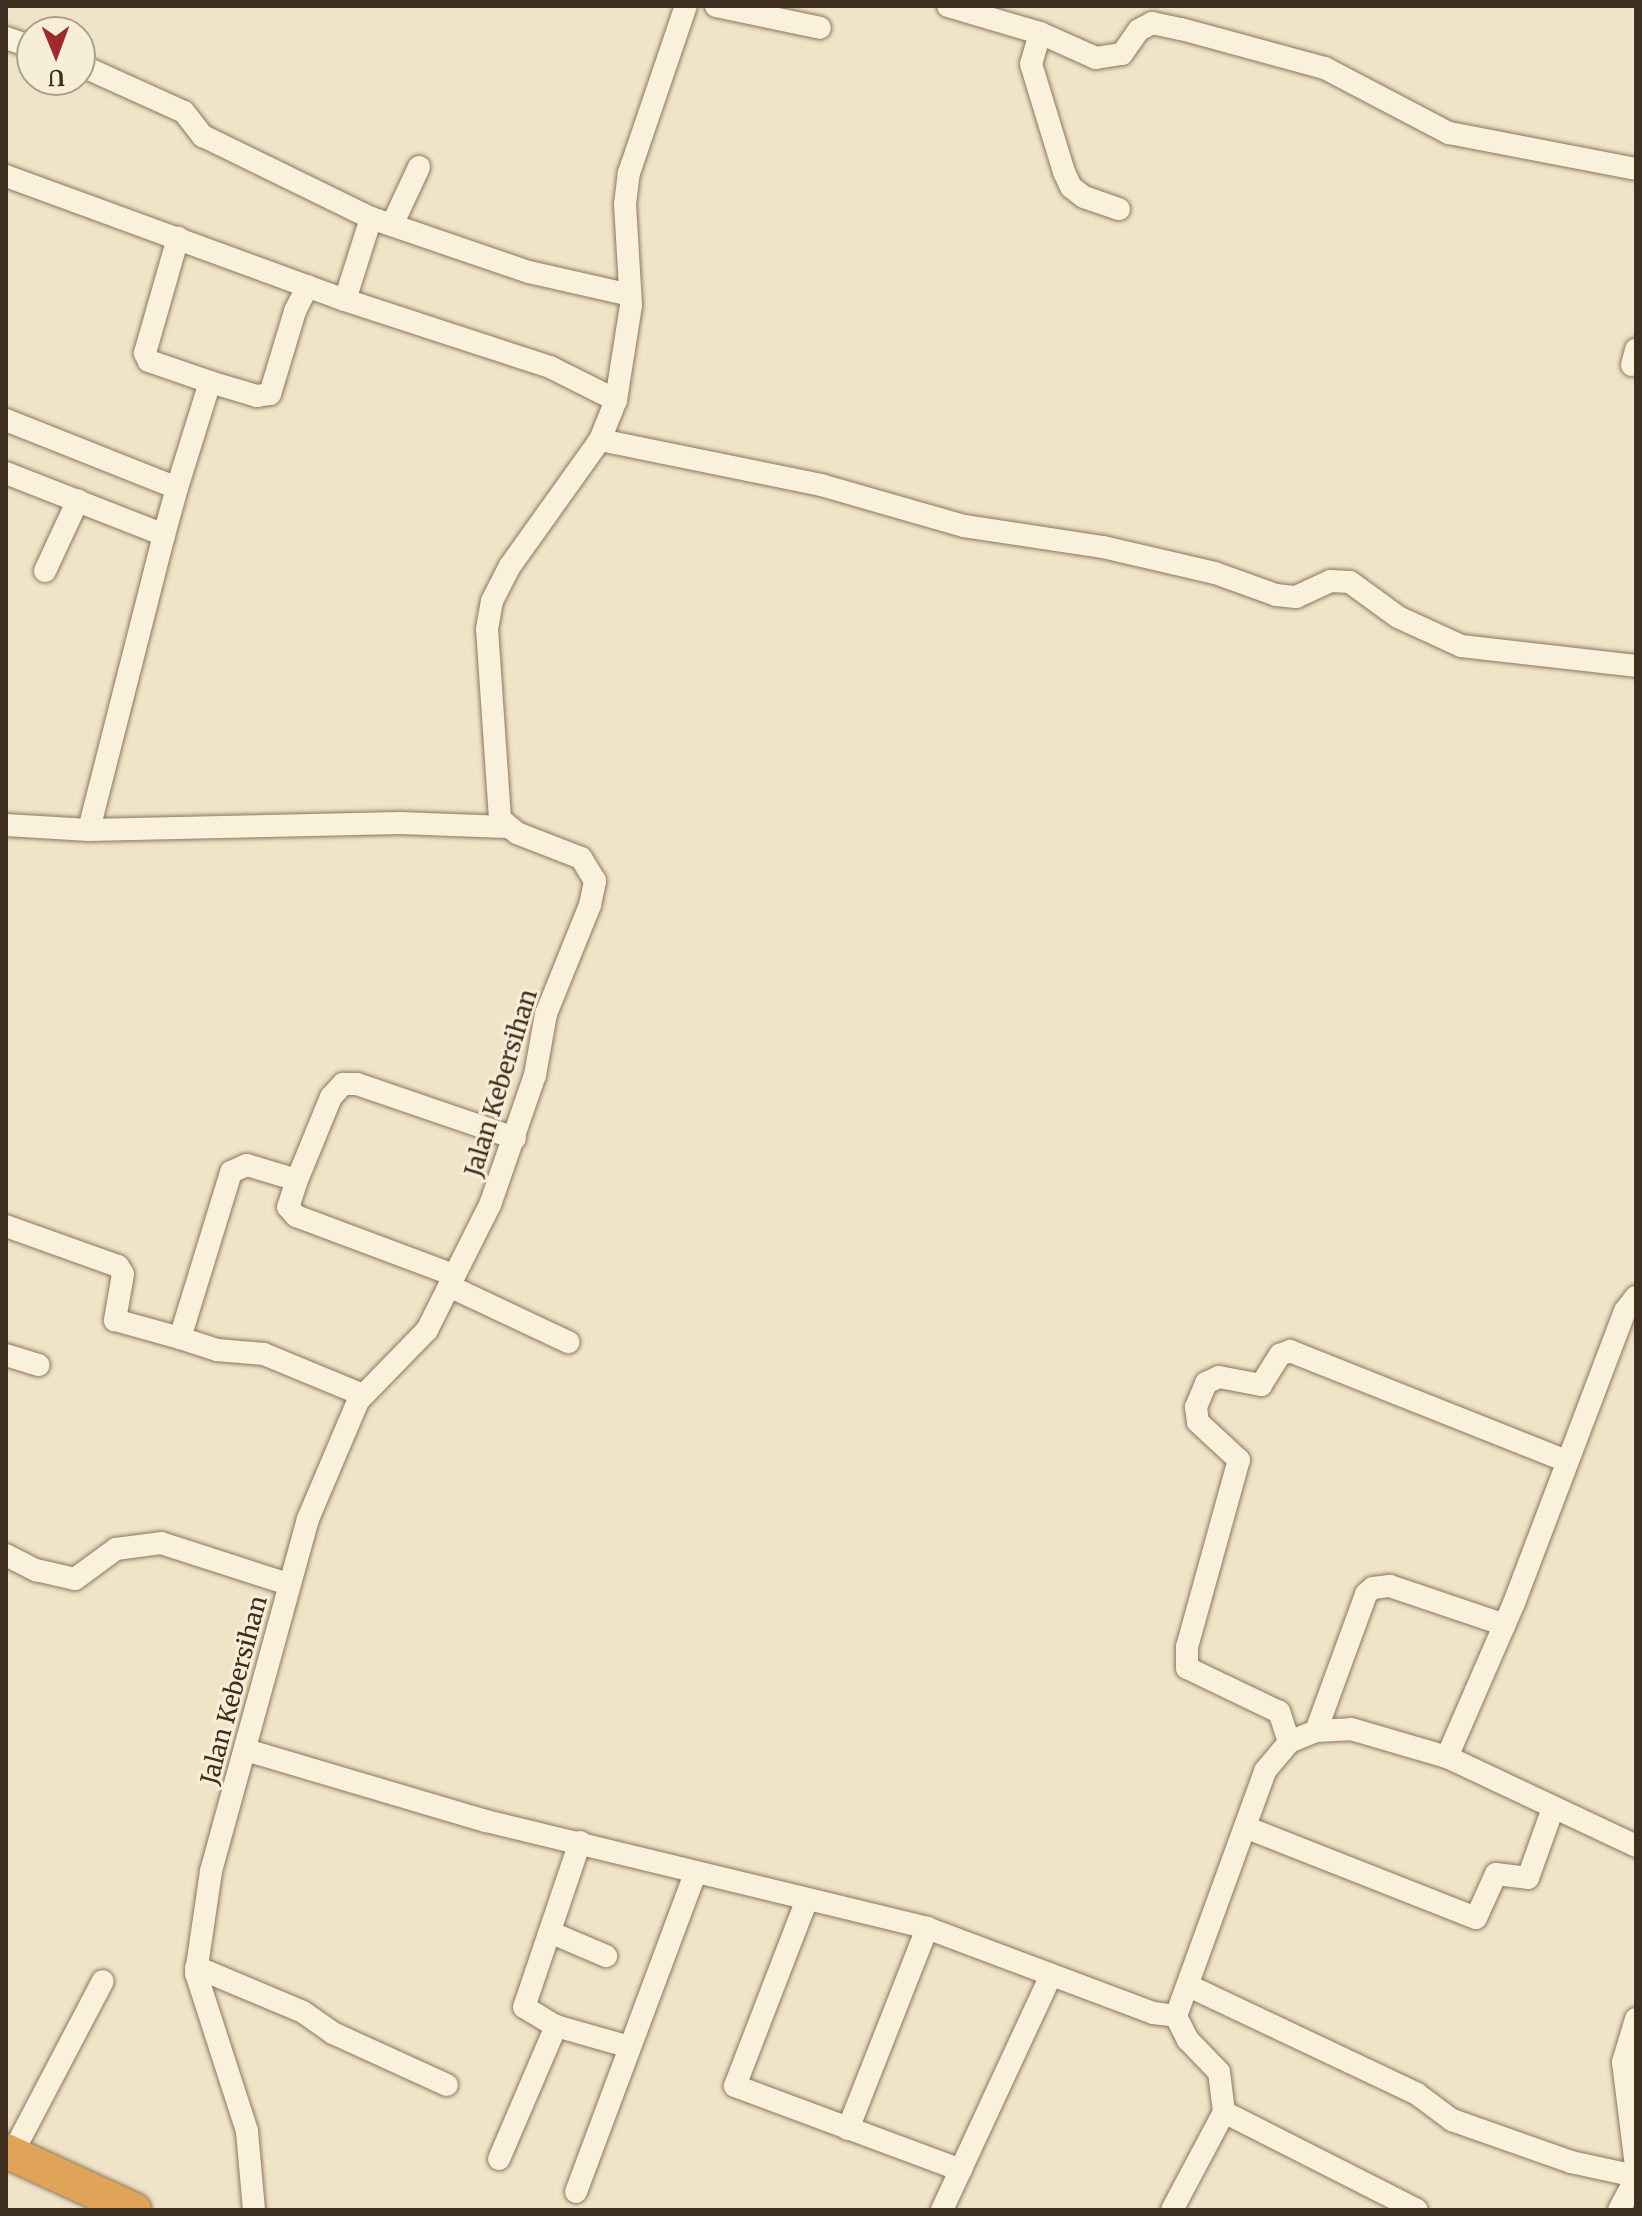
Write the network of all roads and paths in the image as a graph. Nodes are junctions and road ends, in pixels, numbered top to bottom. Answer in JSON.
{"nodes":[{"id":1,"x":686,"y":6,"type":"edge"},
{"id":2,"x":716,"y":6,"type":"edge"},
{"id":3,"x":948,"y":6,"type":"edge"},
{"id":4,"x":820,"y":28,"type":"dead end"},
{"id":5,"x":1040,"y":33,"type":"junction"},
{"id":6,"x":96,"y":72,"type":"edge"},
{"id":7,"x":419,"y":167,"type":"dead end"},
{"id":8,"x":1636,"y":169,"type":"edge"},
{"id":9,"x":6,"y":176,"type":"edge"},
{"id":10,"x":1119,"y":209,"type":"dead end"},
{"id":11,"x":381,"y":221,"type":"junction"},
{"id":12,"x":178,"y":238,"type":"junction"},
{"id":13,"x":308,"y":286,"type":"junction"},
{"id":14,"x":630,"y":295,"type":"junction"},
{"id":15,"x":345,"y":300,"type":"junction"},
{"id":16,"x":210,"y":382,"type":"junction"},
{"id":17,"x":616,"y":400,"type":"junction"},
{"id":18,"x":6,"y":420,"type":"edge"},
{"id":19,"x":600,"y":440,"type":"junction"},
{"id":20,"x":6,"y":473,"type":"edge"},
{"id":21,"x":177,"y":488,"type":"junction"},
{"id":22,"x":78,"y":500,"type":"junction"},
{"id":23,"x":164,"y":535,"type":"junction"},
{"id":24,"x":45,"y":571,"type":"dead end"},
{"id":25,"x":1636,"y":666,"type":"edge"},
{"id":26,"x":6,"y":825,"type":"edge"},
{"id":27,"x":506,"y":827,"type":"junction"},
{"id":28,"x":89,"y":830,"type":"junction"},
{"id":29,"x":515,"y":1138,"type":"junction"},
{"id":30,"x":297,"y":1180,"type":"junction"},
{"id":31,"x":6,"y":1226,"type":"edge"},
{"id":32,"x":451,"y":1280,"type":"junction"},
{"id":33,"x":1636,"y":1297,"type":"edge"},
{"id":34,"x":180,"y":1338,"type":"junction"},
{"id":35,"x":568,"y":1342,"type":"dead end"},
{"id":36,"x":6,"y":1355,"type":"edge"},
{"id":37,"x":38,"y":1365,"type":"dead end"},
{"id":38,"x":363,"y":1395,"type":"junction"},
{"id":39,"x":1566,"y":1461,"type":"junction"},
{"id":40,"x":6,"y":1555,"type":"edge"},
{"id":41,"x":288,"y":1584,"type":"junction"},
{"id":42,"x":1505,"y":1625,"type":"junction"},
{"id":43,"x":1316,"y":1731,"type":"junction"},
{"id":44,"x":1289,"y":1742,"type":"junction"},
{"id":45,"x":246,"y":1750,"type":"junction"},
{"id":46,"x":1447,"y":1757,"type":"junction"},
{"id":47,"x":1553,"y":1808,"type":"junction"},
{"id":48,"x":1245,"y":1827,"type":"junction"},
{"id":49,"x":580,"y":1842,"type":"junction"},
{"id":50,"x":1636,"y":1846,"type":"edge"},
{"id":51,"x":695,"y":1873,"type":"junction"},
{"id":52,"x":806,"y":1902,"type":"junction"},
{"id":53,"x":927,"y":1928,"type":"junction"},
{"id":54,"x":552,"y":1933,"type":"junction"},
{"id":55,"x":606,"y":1956,"type":"dead end"},
{"id":56,"x":196,"y":1967,"type":"junction"},
{"id":57,"x":1051,"y":1975,"type":"junction"},
{"id":58,"x":103,"y":1981,"type":"dead end"},
{"id":59,"x":1189,"y":1986,"type":"junction"},
{"id":60,"x":1176,"y":2016,"type":"junction"},
{"id":61,"x":1636,"y":2019,"type":"edge"},
{"id":62,"x":556,"y":2026,"type":"junction"},
{"id":63,"x":626,"y":2046,"type":"junction"},
{"id":64,"x":447,"y":2085,"type":"dead end"},
{"id":65,"x":1224,"y":2112,"type":"junction"},
{"id":66,"x":848,"y":2129,"type":"junction"},
{"id":67,"x":9,"y":2153,"type":"edge"},
{"id":68,"x":499,"y":2159,"type":"dead end"},
{"id":69,"x":1636,"y":2166,"type":"edge"},
{"id":70,"x":961,"y":2170,"type":"junction"},
{"id":71,"x":1636,"y":2177,"type":"edge"},
{"id":72,"x":576,"y":2192,"type":"dead end"},
{"id":73,"x":134,"y":2210,"type":"edge"},
{"id":74,"x":254,"y":2210,"type":"edge"},
{"id":75,"x":942,"y":2210,"type":"edge"},
{"id":76,"x":1172,"y":2210,"type":"edge"},
{"id":77,"x":1417,"y":2210,"type":"edge"},
{"id":78,"x":1619,"y":2210,"type":"edge"}],
"edges":[{"from":1,"to":14,"type":"street"},
{"from":2,"to":4,"type":"street"},
{"from":3,"to":5,"type":"street"},
{"from":5,"to":8,"type":"street"},
{"from":5,"to":10,"type":"street"},
{"from":6,"to":11,"type":"street"},
{"from":7,"to":11,"type":"street"},
{"from":9,"to":12,"type":"street"},
{"from":11,"to":14,"type":"street"},
{"from":11,"to":15,"type":"street"},
{"from":12,"to":13,"type":"street"},
{"from":12,"to":16,"type":"street"},
{"from":13,"to":15,"type":"street"},
{"from":13,"to":16,"type":"street"},
{"from":14,"to":17,"type":"street"},
{"from":15,"to":17,"type":"street"},
{"from":16,"to":21,"type":"street"},
{"from":17,"to":19,"type":"street"},
{"from":18,"to":21,"type":"street"},
{"from":19,"to":25,"type":"street"},
{"from":19,"to":27,"type":"street"},
{"from":20,"to":22,"type":"street"},
{"from":21,"to":23,"type":"street"},
{"from":22,"to":23,"type":"street"},
{"from":22,"to":24,"type":"street"},
{"from":23,"to":28,"type":"street"},
{"from":26,"to":28,"type":"street"},
{"from":27,"to":28,"type":"street"},
{"from":27,"to":29,"type":"street","name":"Jalan Kebersihan"},
{"from":29,"to":30,"type":"street"},
{"from":29,"to":32,"type":"street","name":"Jalan Kebersihan"},
{"from":30,"to":32,"type":"street"},
{"from":30,"to":34,"type":"street"},
{"from":31,"to":34,"type":"street"},
{"from":32,"to":35,"type":"street"},
{"from":32,"to":38,"type":"street","name":"Jalan Kebersihan"},
{"from":33,"to":39,"type":"street"},
{"from":34,"to":38,"type":"street"},
{"from":36,"to":37,"type":"street"},
{"from":38,"to":41,"type":"street","name":"Jalan Kebersihan"},
{"from":39,"to":42,"type":"street"},
{"from":39,"to":44,"type":"street"},
{"from":40,"to":41,"type":"street"},
{"from":41,"to":45,"type":"street","name":"Jalan Kebersihan"},
{"from":42,"to":43,"type":"street"},
{"from":42,"to":46,"type":"street"},
{"from":43,"to":44,"type":"street"},
{"from":43,"to":46,"type":"street"},
{"from":44,"to":48,"type":"street"},
{"from":45,"to":49,"type":"street"},
{"from":45,"to":56,"type":"street","name":"Jalan Kebersihan"},
{"from":46,"to":47,"type":"street"},
{"from":47,"to":48,"type":"street"},
{"from":47,"to":50,"type":"street"},
{"from":48,"to":59,"type":"street"},
{"from":49,"to":51,"type":"street"},
{"from":49,"to":54,"type":"street"},
{"from":51,"to":52,"type":"street"},
{"from":51,"to":63,"type":"street"},
{"from":52,"to":53,"type":"street"},
{"from":52,"to":66,"type":"street"},
{"from":53,"to":57,"type":"street"},
{"from":53,"to":66,"type":"street"},
{"from":54,"to":55,"type":"street"},
{"from":54,"to":62,"type":"street"},
{"from":56,"to":64,"type":"street"},
{"from":56,"to":74,"type":"street","name":"Jalan Kebersihan"},
{"from":57,"to":60,"type":"street"},
{"from":57,"to":70,"type":"street"},
{"from":58,"to":67,"type":"street"},
{"from":59,"to":60,"type":"street"},
{"from":59,"to":71,"type":"street"},
{"from":60,"to":65,"type":"street"},
{"from":61,"to":69,"type":"street"},
{"from":62,"to":63,"type":"street"},
{"from":62,"to":68,"type":"street"},
{"from":63,"to":72,"type":"street"},
{"from":65,"to":76,"type":"street"},
{"from":65,"to":77,"type":"street"},
{"from":66,"to":70,"type":"street"},
{"from":67,"to":73,"type":"highway"},
{"from":70,"to":75,"type":"street"},
{"from":71,"to":78,"type":"street"}]}
